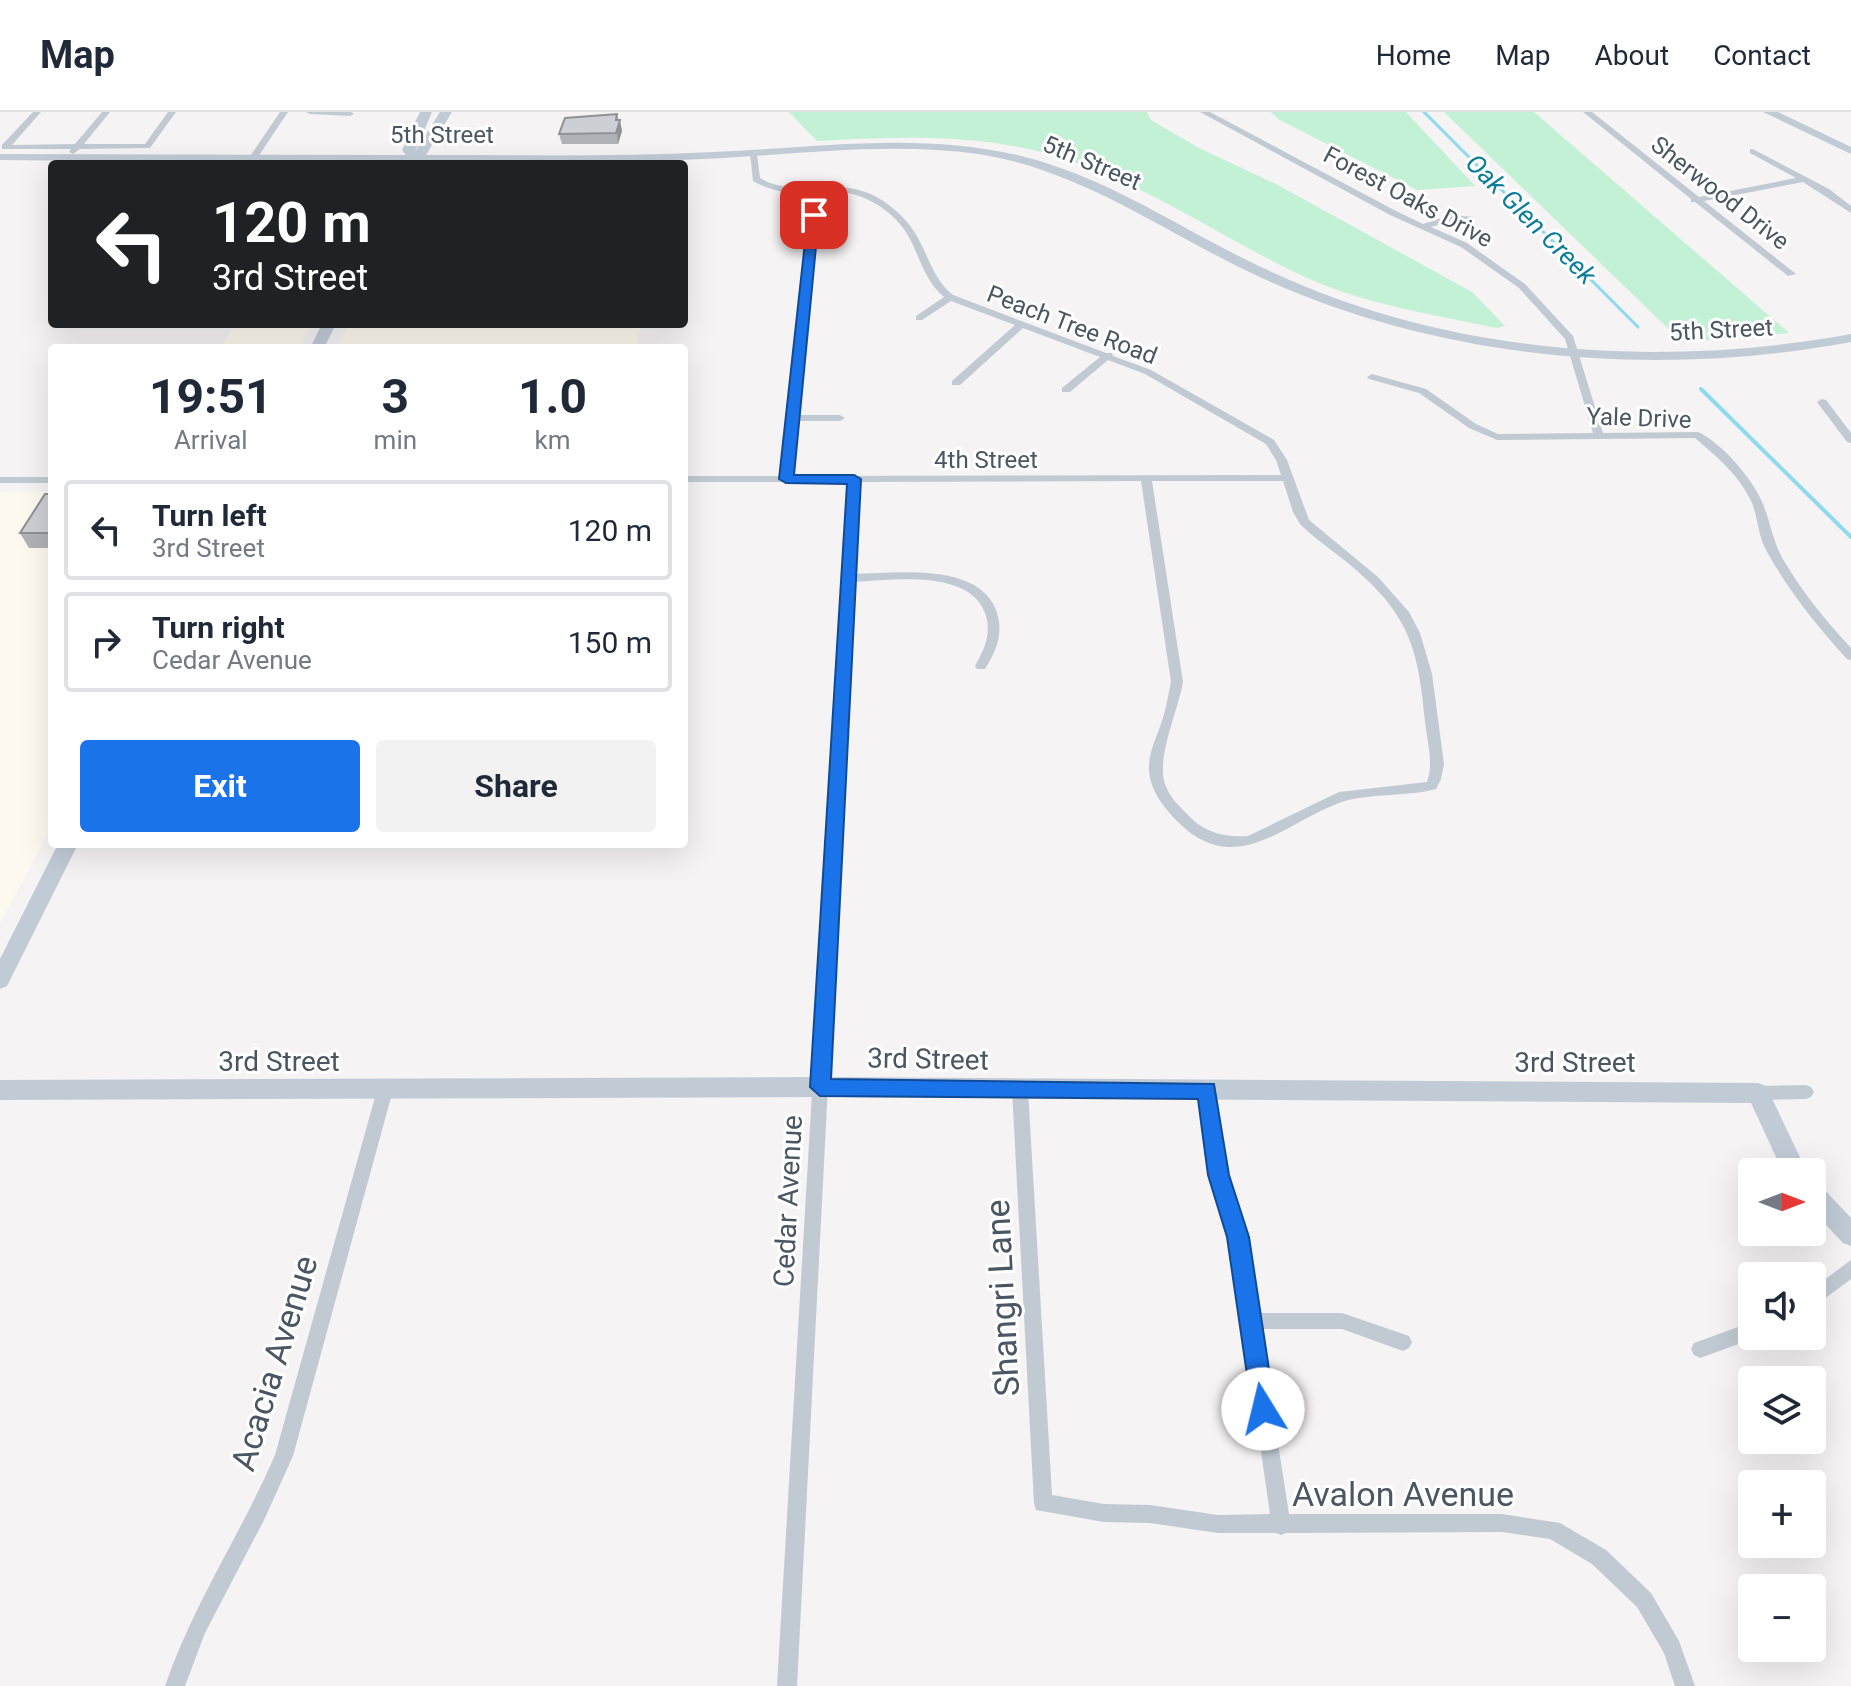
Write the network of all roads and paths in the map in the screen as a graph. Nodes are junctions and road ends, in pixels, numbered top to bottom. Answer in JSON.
{"nodes":[{"id":1,"x":37,"y":112,"type":"edge"},
{"id":2,"x":106,"y":112,"type":"edge"},
{"id":3,"x":172,"y":112,"type":"edge"},
{"id":4,"x":284,"y":112,"type":"edge"},
{"id":5,"x":310,"y":112,"type":"edge"},
{"id":6,"x":426,"y":112,"type":"edge"},
{"id":7,"x":446,"y":112,"type":"edge"},
{"id":8,"x":1204,"y":112,"type":"edge"},
{"id":9,"x":1587,"y":112,"type":"edge"},
{"id":10,"x":1769,"y":112,"type":"edge"},
{"id":11,"x":350,"y":114,"type":"edge"},
{"id":12,"x":77,"y":147,"type":"junction"},
{"id":13,"x":1753,"y":151,"type":"dead end"},
{"id":14,"x":1851,"y":151,"type":"edge"},
{"id":15,"x":753,"y":155,"type":"junction"},
{"id":16,"x":0,"y":157,"type":"edge"},
{"id":17,"x":67,"y":158,"type":"junction"},
{"id":18,"x":253,"y":158,"type":"junction"},
{"id":19,"x":359,"y":160,"type":"edge"},
{"id":20,"x":412,"y":160,"type":"edge"},
{"id":21,"x":413,"y":160,"type":"edge"},
{"id":22,"x":469,"y":160,"type":"edge"},
{"id":23,"x":1804,"y":179,"type":"junction"},
{"id":24,"x":815,"y":190,"type":"junction"},
{"id":25,"x":1694,"y":200,"type":"junction"},
{"id":26,"x":1851,"y":210,"type":"edge"},
{"id":27,"x":1470,"y":219,"type":"dead end"},
{"id":28,"x":1421,"y":227,"type":"junction"},
{"id":29,"x":1791,"y":274,"type":"dead end"},
{"id":30,"x":950,"y":297,"type":"junction"},
{"id":31,"x":919,"y":318,"type":"dead end"},
{"id":32,"x":1020,"y":325,"type":"junction"},
{"id":33,"x":1848,"y":342,"type":"edge"},
{"id":34,"x":1576,"y":351,"type":"junction"},
{"id":35,"x":1109,"y":355,"type":"junction"},
{"id":36,"x":1372,"y":377,"type":"dead end"},
{"id":37,"x":956,"y":383,"type":"dead end"},
{"id":38,"x":1066,"y":390,"type":"dead end"},
{"id":39,"x":1822,"y":402,"type":"dead end"},
{"id":40,"x":792,"y":418,"type":"junction"},
{"id":41,"x":840,"y":418,"type":"dead end"},
{"id":42,"x":1599,"y":436,"type":"junction"},
{"id":43,"x":1851,"y":440,"type":"edge"},
{"id":44,"x":1287,"y":478,"type":"junction"},
{"id":45,"x":688,"y":479,"type":"edge"},
{"id":46,"x":786,"y":479,"type":"junction"},
{"id":47,"x":854,"y":479,"type":"junction"},
{"id":48,"x":0,"y":480,"type":"edge"},
{"id":49,"x":48,"y":480,"type":"edge"},
{"id":50,"x":1146,"y":480,"type":"junction"},
{"id":51,"x":850,"y":578,"type":"junction"},
{"id":52,"x":1851,"y":656,"type":"edge"},
{"id":53,"x":981,"y":666,"type":"dead end"},
{"id":54,"x":66,"y":848,"type":"edge"},
{"id":55,"x":0,"y":980,"type":"edge"},
{"id":56,"x":820,"y":1087,"type":"junction"},
{"id":57,"x":0,"y":1090,"type":"edge"},
{"id":58,"x":385,"y":1090,"type":"junction"},
{"id":59,"x":1020,"y":1090,"type":"junction"},
{"id":60,"x":1206,"y":1090,"type":"junction"},
{"id":61,"x":1806,"y":1092,"type":"dead end"},
{"id":62,"x":1758,"y":1093,"type":"junction"},
{"id":63,"x":1788,"y":1158,"type":"edge"},
{"id":64,"x":1826,"y":1208,"type":"edge"},
{"id":65,"x":1851,"y":1235,"type":"edge"},
{"id":66,"x":1851,"y":1268,"type":"edge"},
{"id":67,"x":1826,"y":1289,"type":"edge"},
{"id":68,"x":1250,"y":1321,"type":"junction"},
{"id":69,"x":1738,"y":1336,"type":"edge"},
{"id":70,"x":1403,"y":1342,"type":"dead end"},
{"id":71,"x":1700,"y":1349,"type":"dead end"},
{"id":72,"x":1043,"y":1503,"type":"joint"},
{"id":73,"x":1281,"y":1526,"type":"junction"},
{"id":74,"x":175,"y":1686,"type":"edge"},
{"id":75,"x":787,"y":1686,"type":"edge"},
{"id":76,"x":1685,"y":1686,"type":"edge"}],
"edges":[{"from":1,"to":12,"type":"street"},
{"from":2,"to":12,"type":"street"},
{"from":3,"to":12,"type":"street"},
{"from":4,"to":18,"type":"street"},
{"from":5,"to":11,"type":"street"},
{"from":6,"to":20,"type":"main road"},
{"from":7,"to":21,"type":"main road"},
{"from":8,"to":28,"type":"street","name":"Forest Oaks Drive"},
{"from":9,"to":25,"type":"street","name":"Sherwood Drive"},
{"from":10,"to":14,"type":"main road"},
{"from":12,"to":17,"type":"street"},
{"from":13,"to":23,"type":"street"},
{"from":15,"to":22,"type":"main road","name":"5th Street"},
{"from":15,"to":24,"type":"street","name":"Peach Tree Road"},
{"from":15,"to":34,"type":"main road","name":"5th Street"},
{"from":16,"to":17,"type":"main road","name":"5th Street"},
{"from":17,"to":18,"type":"main road","name":"5th Street"},
{"from":18,"to":19,"type":"main road","name":"5th Street"},
{"from":23,"to":25,"type":"street"},
{"from":23,"to":26,"type":"street"},
{"from":24,"to":30,"type":"street","name":"Peach Tree Road"},
{"from":24,"to":40,"type":"street"},
{"from":25,"to":29,"type":"street","name":"Sherwood Drive"},
{"from":27,"to":28,"type":"street"},
{"from":28,"to":34,"type":"street","name":"Forest Oaks Drive"},
{"from":30,"to":31,"type":"street","name":"Peach Tree Road"},
{"from":30,"to":32,"type":"street","name":"Peach Tree Road"},
{"from":32,"to":35,"type":"street","name":"Peach Tree Road"},
{"from":32,"to":37,"type":"street"},
{"from":33,"to":34,"type":"main road","name":"5th Street"},
{"from":34,"to":42,"type":"street","name":"Forest Oaks Drive"},
{"from":35,"to":38,"type":"street"},
{"from":35,"to":44,"type":"street","name":"Peach Tree Road"},
{"from":36,"to":42,"type":"street","name":"Yale Drive"},
{"from":39,"to":43,"type":"street"},
{"from":40,"to":41,"type":"street"},
{"from":40,"to":46,"type":"street"},
{"from":42,"to":52,"type":"street","name":"Yale Drive"},
{"from":44,"to":50,"type":"street","name":"4th Street"},
{"from":44,"to":50,"type":"street","name":"Peach Tree Road"},
{"from":45,"to":46,"type":"street","name":"4th Street"},
{"from":46,"to":47,"type":"street","name":"4th Street"},
{"from":47,"to":50,"type":"street","name":"4th Street"},
{"from":47,"to":51,"type":"street","name":"Cedar Avenue"},
{"from":48,"to":49,"type":"street"},
{"from":51,"to":53,"type":"street"},
{"from":51,"to":56,"type":"street","name":"Cedar Avenue"},
{"from":54,"to":55,"type":"main road"},
{"from":56,"to":58,"type":"main road","name":"3rd Street"},
{"from":56,"to":59,"type":"main road","name":"3rd Street"},
{"from":56,"to":75,"type":"street","name":"Cedar Avenue"},
{"from":57,"to":58,"type":"main road","name":"3rd Street"},
{"from":58,"to":74,"type":"street","name":"Acacia Avenue"},
{"from":59,"to":60,"type":"main road","name":"3rd Street"},
{"from":59,"to":72,"type":"street","name":"Shangri Lane"},
{"from":60,"to":62,"type":"main road","name":"3rd Street"},
{"from":60,"to":68,"type":"street"},
{"from":61,"to":62,"type":"street","name":"3rd Street"},
{"from":62,"to":63,"type":"main road"},
{"from":64,"to":65,"type":"main road"},
{"from":66,"to":67,"type":"street"},
{"from":68,"to":70,"type":"street"},
{"from":68,"to":73,"type":"street"},
{"from":69,"to":71,"type":"street"},
{"from":72,"to":73,"type":"street","name":"Avalon Avenue"},
{"from":73,"to":76,"type":"street","name":"Avalon Avenue"}]}
